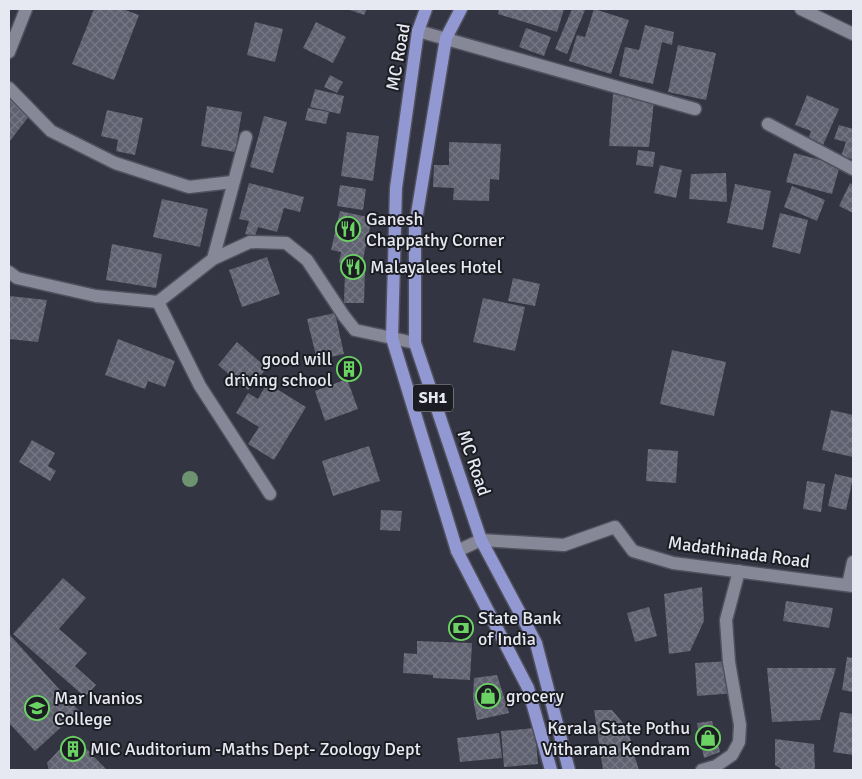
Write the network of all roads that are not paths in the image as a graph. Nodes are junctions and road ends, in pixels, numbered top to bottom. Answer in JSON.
{"nodes":[{"id":1,"x":26,"y":9,"type":"edge"},
{"id":2,"x":426,"y":9,"type":"edge"},
{"id":3,"x":461,"y":9,"type":"edge"},
{"id":4,"x":800,"y":9,"type":"edge"},
{"id":5,"x":418,"y":31,"type":"junction"},
{"id":6,"x":853,"y":34,"type":"edge"},
{"id":7,"x":446,"y":38,"type":"junction"},
{"id":8,"x":9,"y":52,"type":"edge"},
{"id":9,"x":9,"y":88,"type":"edge"},
{"id":10,"x":695,"y":108,"type":"dead end"},
{"id":11,"x":768,"y":124,"type":"dead end"},
{"id":12,"x":246,"y":137,"type":"dead end"},
{"id":13,"x":853,"y":169,"type":"edge"},
{"id":14,"x":232,"y":182,"type":"junction"},
{"id":15,"x":213,"y":259,"type":"junction"},
{"id":16,"x":9,"y":272,"type":"edge"},
{"id":17,"x":158,"y":302,"type":"junction"},
{"id":18,"x":392,"y":338,"type":"junction"},
{"id":19,"x":415,"y":343,"type":"junction"},
{"id":20,"x":270,"y":494,"type":"dead end"},
{"id":21,"x":481,"y":540,"type":"junction"},
{"id":22,"x":457,"y":551,"type":"junction"},
{"id":23,"x":853,"y":562,"type":"edge"},
{"id":24,"x":738,"y":571,"type":"junction"},
{"id":25,"x":851,"y":585,"type":"edge"},
{"id":26,"x":551,"y":770,"type":"edge"},
{"id":27,"x":569,"y":770,"type":"edge"},
{"id":28,"x":702,"y":770,"type":"edge"}],
"edges":[{"from":1,"to":8,"type":"street"},
{"from":2,"to":5,"type":"main road","name":"MC Road","number":"SH1"},
{"from":3,"to":7,"type":"main road","name":"MC Road","number":"SH1"},
{"from":4,"to":6,"type":"street"},
{"from":5,"to":7,"type":"street"},
{"from":5,"to":18,"type":"main road","name":"MC Road","number":"SH1"},
{"from":7,"to":10,"type":"street"},
{"from":7,"to":19,"type":"main road","name":"MC Road","number":"SH1"},
{"from":9,"to":14,"type":"street"},
{"from":11,"to":13,"type":"street"},
{"from":12,"to":14,"type":"street"},
{"from":14,"to":15,"type":"street"},
{"from":15,"to":17,"type":"street"},
{"from":15,"to":18,"type":"street"},
{"from":16,"to":17,"type":"street"},
{"from":17,"to":20,"type":"street"},
{"from":18,"to":19,"type":"street"},
{"from":18,"to":22,"type":"main road","name":"MC Road","number":"SH1"},
{"from":19,"to":21,"type":"main road","name":"MC Road","number":"SH1"},
{"from":21,"to":22,"type":"street","name":"Madathinada Road"},
{"from":21,"to":24,"type":"street","name":"Madathinada Road"},
{"from":21,"to":27,"type":"main road","name":"MC Road","number":"SH1"},
{"from":22,"to":26,"type":"main road","name":"MC Road","number":"SH1"},
{"from":23,"to":25,"type":"street"},
{"from":24,"to":25,"type":"street","name":"Madathinada Road"},
{"from":24,"to":28,"type":"street"}]}
